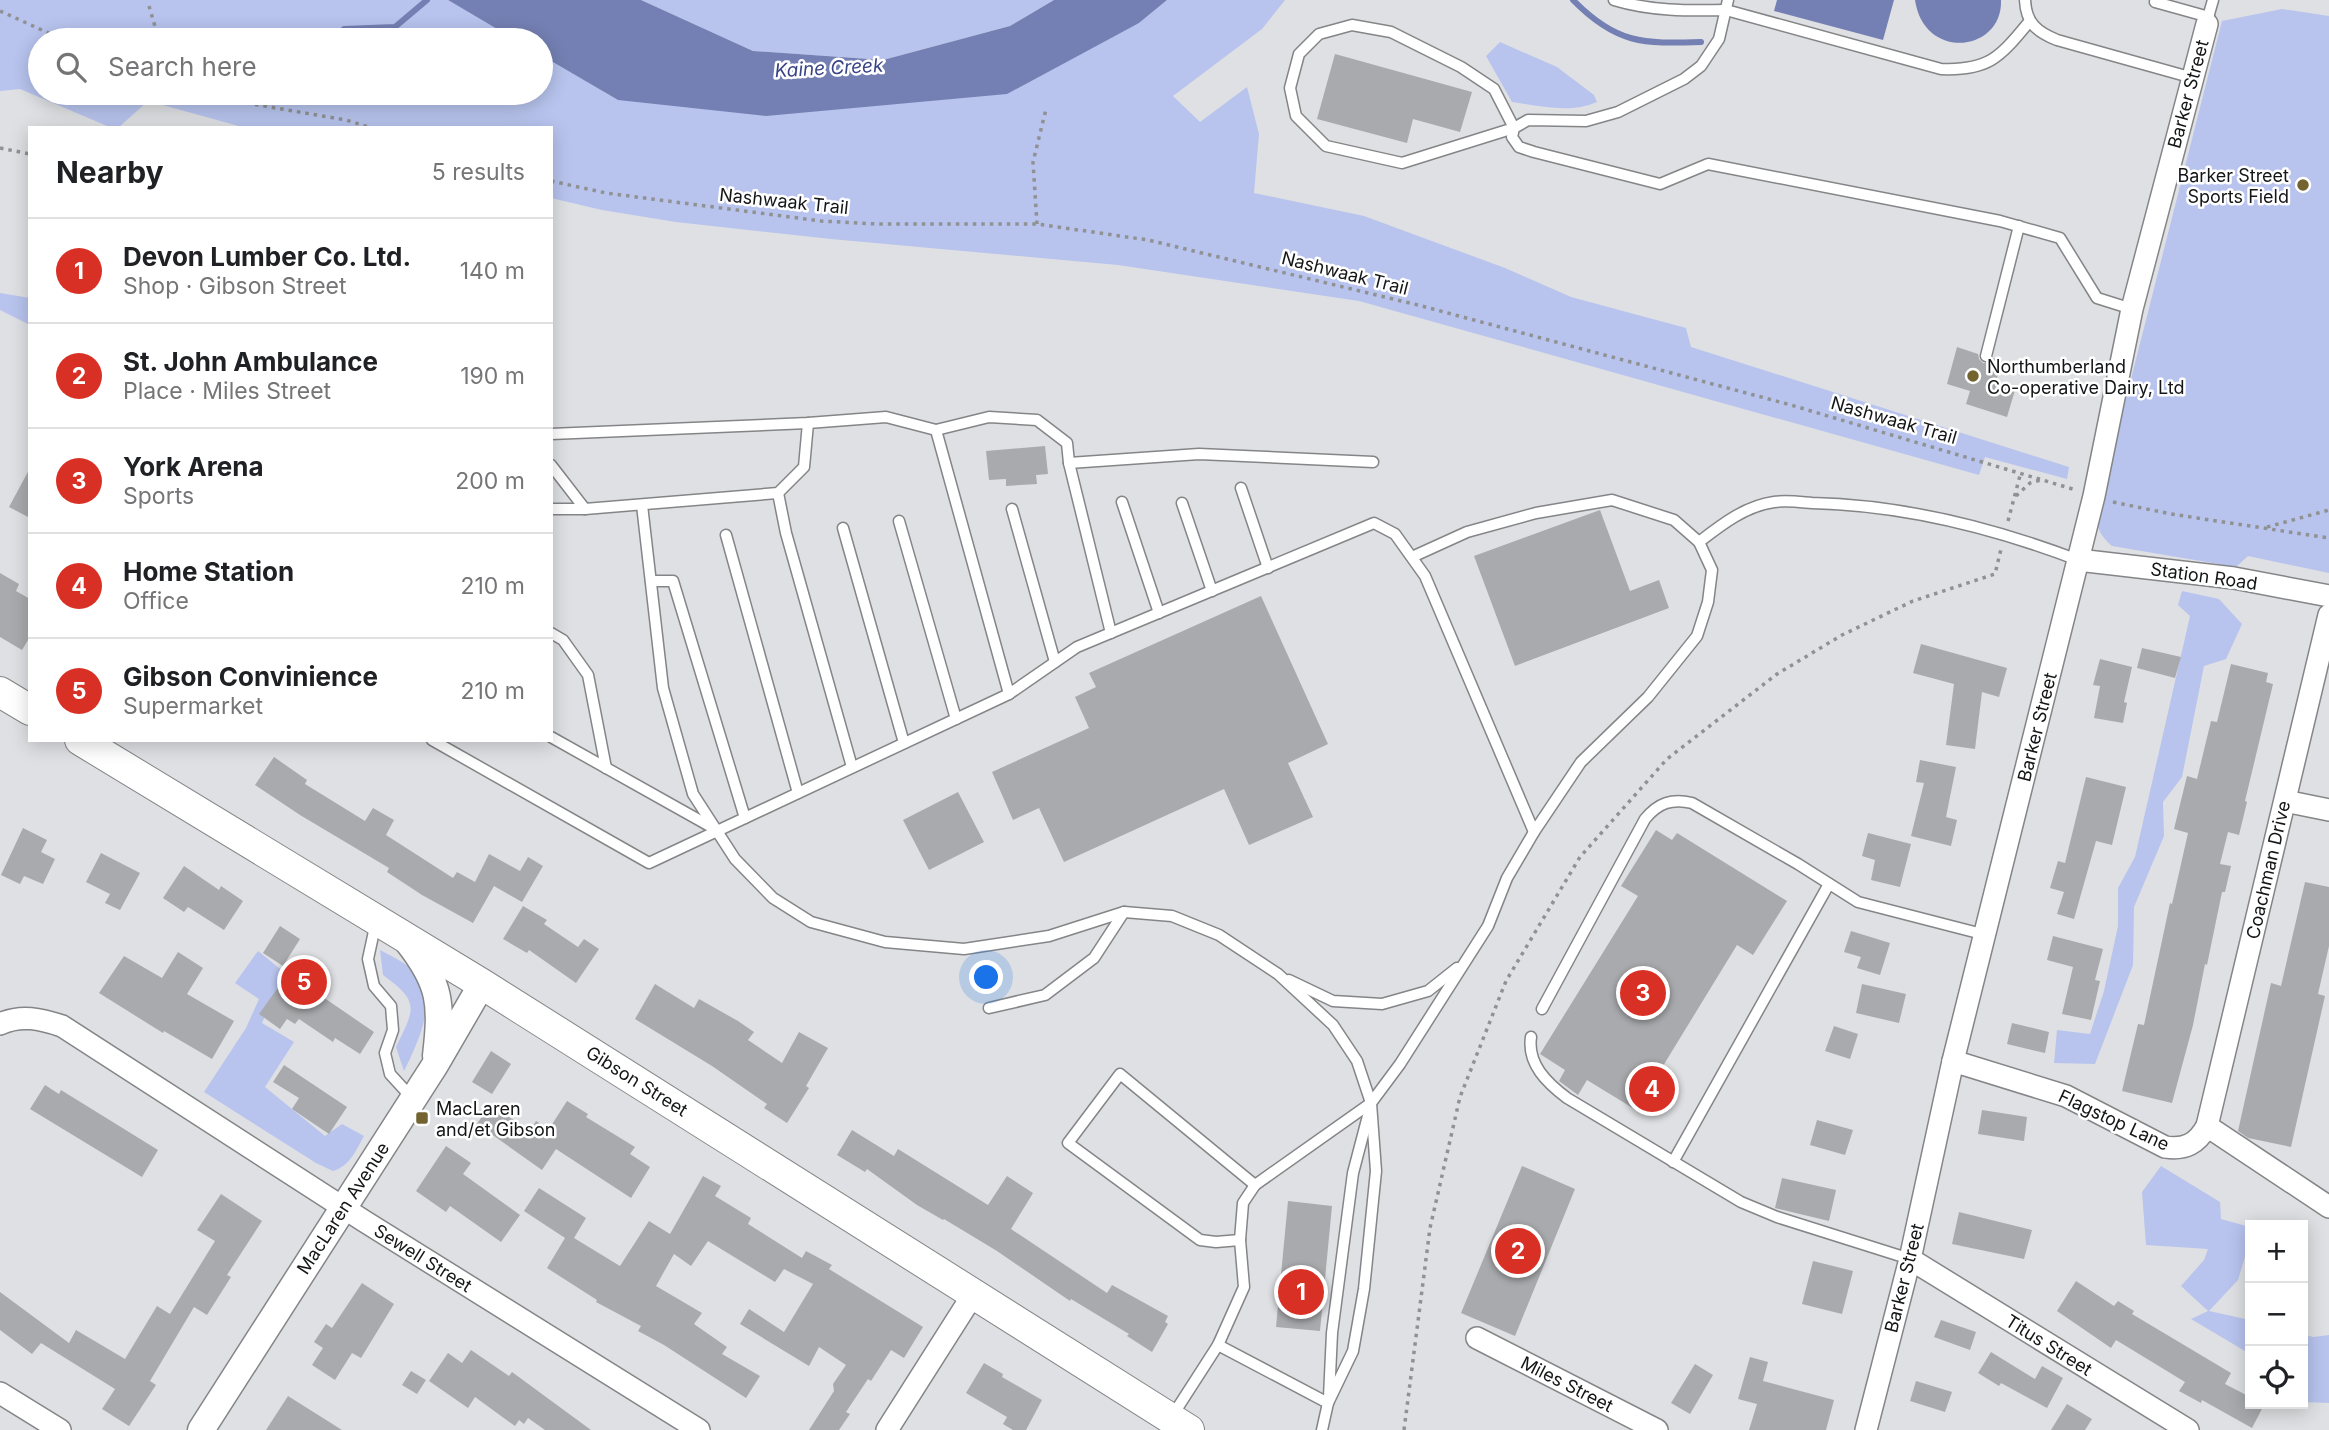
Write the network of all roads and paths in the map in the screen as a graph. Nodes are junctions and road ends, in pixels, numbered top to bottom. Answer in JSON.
{"nodes":[{"id":1,"x":1614,"y":0,"type":"edge"},
{"id":2,"x":2025,"y":0,"type":"edge"},
{"id":3,"x":2213,"y":0,"type":"edge"},
{"id":4,"x":2153,"y":1,"type":"edge"},
{"id":5,"x":1727,"y":5,"type":"edge"},
{"id":6,"x":149,"y":6,"type":"dead end"},
{"id":7,"x":0,"y":11,"type":"edge"},
{"id":8,"x":2208,"y":20,"type":"junction"},
{"id":9,"x":2029,"y":22,"type":"junction"},
{"id":10,"x":38,"y":28,"type":"edge"},
{"id":11,"x":155,"y":28,"type":"edge"},
{"id":12,"x":2193,"y":78,"type":"junction"},
{"id":13,"x":262,"y":105,"type":"edge"},
{"id":14,"x":1046,"y":109,"type":"dead end"},
{"id":15,"x":366,"y":126,"type":"edge"},
{"id":16,"x":1514,"y":128,"type":"junction"},
{"id":17,"x":0,"y":148,"type":"edge"},
{"id":18,"x":28,"y":154,"type":"edge"},
{"id":19,"x":553,"y":181,"type":"edge"},
{"id":20,"x":1037,"y":224,"type":"junction"},
{"id":21,"x":2019,"y":226,"type":"junction"},
{"id":22,"x":2132,"y":309,"type":"junction"},
{"id":23,"x":1986,"y":356,"type":"dead end"},
{"id":24,"x":808,"y":423,"type":"junction"},
{"id":25,"x":936,"y":430,"type":"junction"},
{"id":26,"x":553,"y":434,"type":"edge"},
{"id":27,"x":1373,"y":462,"type":"dead end"},
{"id":28,"x":1069,"y":463,"type":"junction"},
{"id":29,"x":553,"y":468,"type":"edge"},
{"id":30,"x":2042,"y":480,"type":"junction"},
{"id":31,"x":1241,"y":488,"type":"dead end"},
{"id":32,"x":778,"y":493,"type":"junction"},
{"id":33,"x":2014,"y":497,"type":"dead end"},
{"id":34,"x":2104,"y":499,"type":"junction"},
{"id":35,"x":1122,"y":502,"type":"dead end"},
{"id":36,"x":1182,"y":503,"type":"dead end"},
{"id":37,"x":642,"y":505,"type":"junction"},
{"id":38,"x":553,"y":509,"type":"edge"},
{"id":39,"x":585,"y":509,"type":"junction"},
{"id":40,"x":1012,"y":509,"type":"dead end"},
{"id":41,"x":2329,"y":510,"type":"edge"},
{"id":42,"x":899,"y":521,"type":"dead end"},
{"id":43,"x":843,"y":528,"type":"dead end"},
{"id":44,"x":2263,"y":528,"type":"junction"},
{"id":45,"x":726,"y":535,"type":"dead end"},
{"id":46,"x":2329,"y":538,"type":"edge"},
{"id":47,"x":1699,"y":541,"type":"junction"},
{"id":48,"x":1412,"y":557,"type":"junction"},
{"id":49,"x":2078,"y":560,"type":"junction"},
{"id":50,"x":1268,"y":568,"type":"junction"},
{"id":51,"x":1995,"y":575,"type":"dead end"},
{"id":52,"x":651,"y":581,"type":"junction"},
{"id":53,"x":1212,"y":591,"type":"junction"},
{"id":54,"x":2329,"y":596,"type":"edge"},
{"id":55,"x":1159,"y":613,"type":"junction"},
{"id":56,"x":2329,"y":615,"type":"edge"},
{"id":57,"x":1111,"y":633,"type":"junction"},
{"id":58,"x":553,"y":634,"type":"edge"},
{"id":59,"x":1055,"y":662,"type":"junction"},
{"id":60,"x":0,"y":692,"type":"edge"},
{"id":61,"x":1009,"y":694,"type":"junction"},
{"id":62,"x":28,"y":709,"type":"edge"},
{"id":63,"x":956,"y":719,"type":"junction"},
{"id":64,"x":553,"y":738,"type":"edge"},
{"id":65,"x":83,"y":742,"type":"edge"},
{"id":66,"x":436,"y":742,"type":"edge"},
{"id":67,"x":904,"y":743,"type":"junction"},
{"id":68,"x":852,"y":767,"type":"junction"},
{"id":69,"x":606,"y":768,"type":"junction"},
{"id":70,"x":798,"y":793,"type":"junction"},
{"id":71,"x":2285,"y":801,"type":"junction"},
{"id":72,"x":2329,"y":810,"type":"edge"},
{"id":73,"x":745,"y":818,"type":"junction"},
{"id":74,"x":717,"y":831,"type":"junction"},
{"id":75,"x":1534,"y":832,"type":"junction"},
{"id":76,"x":1829,"y":884,"type":"junction"},
{"id":77,"x":1124,"y":912,"type":"junction"},
{"id":78,"x":377,"y":919,"type":"junction"},
{"id":79,"x":402,"y":934,"type":"junction"},
{"id":80,"x":1986,"y":935,"type":"junction"},
{"id":81,"x":1465,"y":962,"type":"junction"},
{"id":82,"x":1278,"y":974,"type":"junction"},
{"id":83,"x":482,"y":984,"type":"junction"},
{"id":84,"x":989,"y":1008,"type":"dead end"},
{"id":85,"x":1542,"y":1009,"type":"dead end"},
{"id":86,"x":0,"y":1024,"type":"edge"},
{"id":87,"x":1531,"y":1037,"type":"dead end"},
{"id":88,"x":1953,"y":1061,"type":"junction"},
{"id":89,"x":435,"y":1065,"type":"junction"},
{"id":90,"x":413,"y":1099,"type":"junction"},
{"id":91,"x":1371,"y":1103,"type":"junction"},
{"id":92,"x":2207,"y":1126,"type":"junction"},
{"id":93,"x":1673,"y":1161,"type":"junction"},
{"id":94,"x":1255,"y":1185,"type":"junction"},
{"id":95,"x":2329,"y":1207,"type":"edge"},
{"id":96,"x":344,"y":1208,"type":"junction"},
{"id":97,"x":1240,"y":1240,"type":"junction"},
{"id":98,"x":1910,"y":1259,"type":"junction"},
{"id":99,"x":974,"y":1293,"type":"junction"},
{"id":100,"x":1477,"y":1338,"type":"dead end"},
{"id":101,"x":1218,"y":1345,"type":"junction"},
{"id":102,"x":0,"y":1392,"type":"edge"},
{"id":103,"x":1328,"y":1403,"type":"junction"},
{"id":104,"x":1180,"y":1424,"type":"edge"},
{"id":105,"x":60,"y":1430,"type":"edge"},
{"id":106,"x":201,"y":1430,"type":"edge"},
{"id":107,"x":699,"y":1430,"type":"edge"},
{"id":108,"x":887,"y":1430,"type":"edge"},
{"id":109,"x":1322,"y":1430,"type":"edge"},
{"id":110,"x":1404,"y":1430,"type":"edge"},
{"id":111,"x":1657,"y":1430,"type":"edge"},
{"id":112,"x":1866,"y":1430,"type":"edge"},
{"id":113,"x":2188,"y":1430,"type":"edge"}],
"edges":[{"from":1,"to":5,"type":"lane"},
{"from":2,"to":9,"type":"lane"},
{"from":3,"to":8,"type":"lane"},
{"from":4,"to":8,"type":"lane"},
{"from":5,"to":9,"type":"lane"},
{"from":5,"to":16,"type":"lane"},
{"from":6,"to":11,"type":"path"},
{"from":7,"to":10,"type":"path"},
{"from":8,"to":12,"type":"street","name":"Barker Street"},
{"from":9,"to":12,"type":"lane"},
{"from":12,"to":22,"type":"street","name":"Barker Street"},
{"from":13,"to":15,"type":"path"},
{"from":14,"to":20,"type":"path"},
{"from":16,"to":16,"type":"lane"},
{"from":16,"to":21,"type":"lane"},
{"from":17,"to":18,"type":"path"},
{"from":19,"to":20,"type":"path","name":"Nashwaak Trail"},
{"from":20,"to":30,"type":"path","name":"Nashwaak Trail"},
{"from":21,"to":22,"type":"lane"},
{"from":21,"to":23,"type":"lane"},
{"from":22,"to":34,"type":"street","name":"Barker Street"},
{"from":24,"to":25,"type":"lane"},
{"from":24,"to":26,"type":"lane"},
{"from":24,"to":32,"type":"lane"},
{"from":25,"to":28,"type":"lane"},
{"from":25,"to":61,"type":"lane"},
{"from":27,"to":28,"type":"lane"},
{"from":28,"to":57,"type":"lane"},
{"from":29,"to":39,"type":"lane"},
{"from":30,"to":33,"type":"path"},
{"from":30,"to":34,"type":"path","name":"Nashwaak Trail"},
{"from":31,"to":50,"type":"lane"},
{"from":32,"to":37,"type":"lane"},
{"from":32,"to":68,"type":"lane"},
{"from":34,"to":44,"type":"path","name":"Nashwaak Trail"},
{"from":34,"to":49,"type":"street","name":"Barker Street"},
{"from":35,"to":55,"type":"lane"},
{"from":36,"to":53,"type":"lane"},
{"from":37,"to":39,"type":"lane"},
{"from":37,"to":52,"type":"lane"},
{"from":38,"to":39,"type":"lane"},
{"from":40,"to":59,"type":"lane"},
{"from":41,"to":44,"type":"path"},
{"from":42,"to":63,"type":"lane"},
{"from":43,"to":67,"type":"lane"},
{"from":44,"to":46,"type":"path","name":"Nashwaak Trail"},
{"from":45,"to":70,"type":"lane"},
{"from":47,"to":48,"type":"lane"},
{"from":47,"to":49,"type":"lane"},
{"from":47,"to":75,"type":"lane"},
{"from":48,"to":50,"type":"lane"},
{"from":48,"to":75,"type":"lane"},
{"from":49,"to":54,"type":"street","name":"Station Road"},
{"from":49,"to":80,"type":"street","name":"Barker Street"},
{"from":50,"to":53,"type":"lane"},
{"from":51,"to":110,"type":"path"},
{"from":52,"to":73,"type":"lane"},
{"from":52,"to":74,"type":"lane"},
{"from":53,"to":55,"type":"lane"},
{"from":55,"to":57,"type":"lane"},
{"from":56,"to":71,"type":"street","name":"Coachman Drive"},
{"from":57,"to":59,"type":"lane"},
{"from":58,"to":69,"type":"lane"},
{"from":59,"to":61,"type":"lane"},
{"from":60,"to":62,"type":"main road"},
{"from":61,"to":63,"type":"lane"},
{"from":63,"to":67,"type":"lane"},
{"from":64,"to":69,"type":"lane"},
{"from":65,"to":78,"type":"main road","name":"Gibson Street"},
{"from":66,"to":74,"type":"lane"},
{"from":67,"to":68,"type":"lane"},
{"from":68,"to":70,"type":"lane"},
{"from":69,"to":74,"type":"lane"},
{"from":70,"to":73,"type":"lane"},
{"from":71,"to":72,"type":"street"},
{"from":71,"to":92,"type":"street","name":"Coachman Drive"},
{"from":73,"to":74,"type":"lane"},
{"from":74,"to":77,"type":"lane"},
{"from":75,"to":81,"type":"lane"},
{"from":76,"to":80,"type":"lane"},
{"from":76,"to":85,"type":"lane"},
{"from":76,"to":93,"type":"lane"},
{"from":77,"to":82,"type":"lane"},
{"from":77,"to":84,"type":"lane"},
{"from":78,"to":79,"type":"main road","name":"Gibson Street"},
{"from":78,"to":90,"type":"lane"},
{"from":79,"to":83,"type":"main road","name":"Gibson Street"},
{"from":79,"to":89,"type":"street"},
{"from":80,"to":88,"type":"street","name":"Barker Street"},
{"from":81,"to":82,"type":"lane"},
{"from":81,"to":91,"type":"lane"},
{"from":82,"to":91,"type":"lane"},
{"from":83,"to":89,"type":"street","name":"MacLaren Avenue"},
{"from":83,"to":99,"type":"main road","name":"Gibson Street"},
{"from":86,"to":96,"type":"street","name":"Sewell Street"},
{"from":87,"to":93,"type":"lane"},
{"from":88,"to":92,"type":"street","name":"Flagstop Lane"},
{"from":88,"to":98,"type":"street","name":"Barker Street"},
{"from":89,"to":90,"type":"street","name":"MacLaren Avenue"},
{"from":90,"to":96,"type":"street","name":"MacLaren Avenue"},
{"from":91,"to":94,"type":"lane"},
{"from":91,"to":103,"type":"lane"},
{"from":91,"to":103,"type":"lane"},
{"from":92,"to":95,"type":"street"},
{"from":93,"to":98,"type":"lane"},
{"from":94,"to":97,"type":"lane"},
{"from":94,"to":97,"type":"lane"},
{"from":96,"to":106,"type":"street","name":"MacLaren Avenue"},
{"from":96,"to":107,"type":"street","name":"Sewell Street"},
{"from":97,"to":101,"type":"lane"},
{"from":98,"to":112,"type":"street","name":"Barker Street"},
{"from":98,"to":113,"type":"street","name":"Titus Street"},
{"from":99,"to":104,"type":"main road","name":"Gibson Street"},
{"from":99,"to":108,"type":"street"},
{"from":100,"to":111,"type":"street","name":"Miles Street"},
{"from":101,"to":103,"type":"lane"},
{"from":101,"to":104,"type":"lane"},
{"from":102,"to":105,"type":"street"},
{"from":103,"to":109,"type":"lane"}]}
